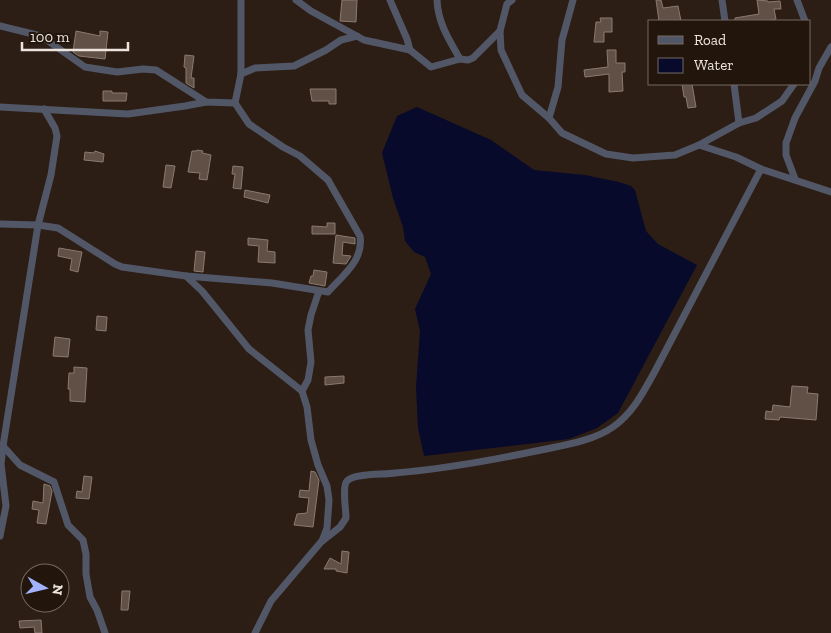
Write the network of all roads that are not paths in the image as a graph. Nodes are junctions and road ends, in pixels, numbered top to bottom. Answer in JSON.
{"nodes":[{"id":1,"x":241,"y":0,"type":"edge"},
{"id":2,"x":296,"y":0,"type":"edge"},
{"id":3,"x":390,"y":0,"type":"edge"},
{"id":4,"x":437,"y":0,"type":"edge"},
{"id":5,"x":512,"y":0,"type":"edge"},
{"id":6,"x":573,"y":0,"type":"edge"},
{"id":7,"x":722,"y":0,"type":"edge"},
{"id":8,"x":798,"y":0,"type":"edge"},
{"id":9,"x":0,"y":20,"type":"edge"},
{"id":10,"x":725,"y":20,"type":"edge"},
{"id":11,"x":804,"y":20,"type":"edge"},
{"id":12,"x":0,"y":26,"type":"edge"},
{"id":13,"x":500,"y":32,"type":"junction"},
{"id":14,"x":357,"y":36,"type":"junction"},
{"id":15,"x":831,"y":47,"type":"edge"},
{"id":16,"x":410,"y":50,"type":"junction"},
{"id":17,"x":460,"y":59,"type":"junction"},
{"id":18,"x":242,"y":74,"type":"junction"},
{"id":19,"x":734,"y":85,"type":"edge"},
{"id":20,"x":793,"y":85,"type":"edge"},
{"id":21,"x":206,"y":102,"type":"junction"},
{"id":22,"x":236,"y":103,"type":"junction"},
{"id":23,"x":0,"y":106,"type":"edge"},
{"id":24,"x":44,"y":109,"type":"junction"},
{"id":25,"x":549,"y":118,"type":"junction"},
{"id":26,"x":739,"y":123,"type":"junction"},
{"id":27,"x":698,"y":145,"type":"junction"},
{"id":28,"x":761,"y":169,"type":"junction"},
{"id":29,"x":795,"y":179,"type":"junction"},
{"id":30,"x":831,"y":192,"type":"edge"},
{"id":31,"x":1,"y":225,"type":"edge"},
{"id":32,"x":38,"y":225,"type":"junction"},
{"id":33,"x":186,"y":276,"type":"junction"},
{"id":34,"x":319,"y":291,"type":"junction"},
{"id":35,"x":302,"y":391,"type":"junction"},
{"id":36,"x":2,"y":450,"type":"edge"},
{"id":37,"x":0,"y":536,"type":"edge"},
{"id":38,"x":321,"y":542,"type":"junction"},
{"id":39,"x":105,"y":633,"type":"edge"},
{"id":40,"x":255,"y":633,"type":"edge"}],
"edges":[{"from":1,"to":18,"type":"street"},
{"from":2,"to":14,"type":"street"},
{"from":3,"to":16,"type":"street"},
{"from":4,"to":17,"type":"street"},
{"from":5,"to":13,"type":"street"},
{"from":6,"to":25,"type":"street"},
{"from":7,"to":10,"type":"street"},
{"from":8,"to":11,"type":"street"},
{"from":9,"to":12,"type":"street"},
{"from":12,"to":21,"type":"street"},
{"from":13,"to":17,"type":"street"},
{"from":13,"to":25,"type":"street"},
{"from":14,"to":16,"type":"street"},
{"from":14,"to":18,"type":"street"},
{"from":15,"to":29,"type":"street"},
{"from":16,"to":17,"type":"street"},
{"from":18,"to":22,"type":"street"},
{"from":19,"to":26,"type":"street"},
{"from":20,"to":26,"type":"street"},
{"from":21,"to":22,"type":"street"},
{"from":21,"to":24,"type":"street"},
{"from":22,"to":34,"type":"street"},
{"from":23,"to":24,"type":"street"},
{"from":24,"to":32,"type":"street"},
{"from":25,"to":27,"type":"street"},
{"from":26,"to":27,"type":"street"},
{"from":27,"to":28,"type":"street"},
{"from":28,"to":29,"type":"street"},
{"from":28,"to":38,"type":"street"},
{"from":29,"to":30,"type":"street"},
{"from":31,"to":32,"type":"street"},
{"from":32,"to":33,"type":"street"},
{"from":32,"to":36,"type":"street"},
{"from":33,"to":34,"type":"street"},
{"from":33,"to":35,"type":"street"},
{"from":34,"to":35,"type":"street"},
{"from":35,"to":38,"type":"street"},
{"from":36,"to":37,"type":"street"},
{"from":36,"to":39,"type":"street"},
{"from":38,"to":40,"type":"street"}]}
